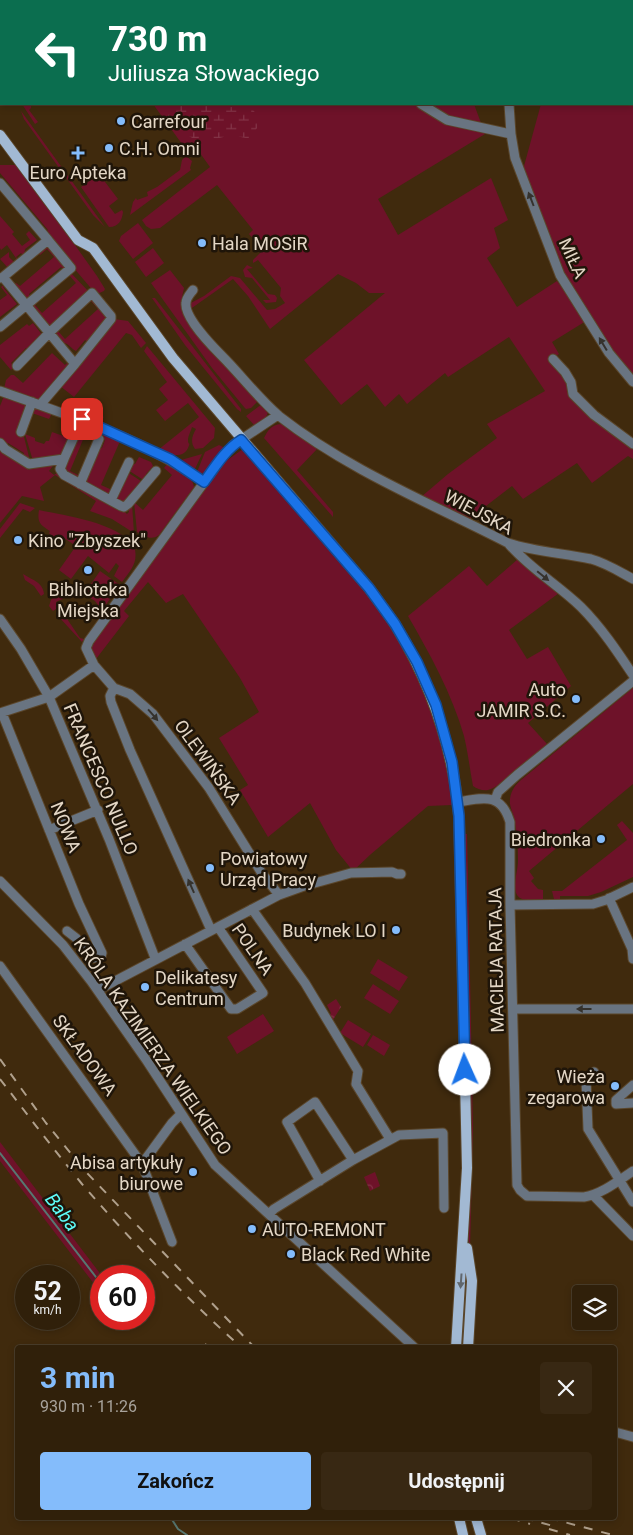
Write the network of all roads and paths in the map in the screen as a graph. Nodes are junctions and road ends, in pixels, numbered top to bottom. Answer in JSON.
{"nodes":[{"id":1,"x":424,"y":105,"type":"edge"},
{"id":2,"x":510,"y":105,"type":"edge"},
{"id":3,"x":511,"y":134,"type":"junction"},
{"id":4,"x":0,"y":136,"type":"edge"},
{"id":5,"x":0,"y":183,"type":"edge"},
{"id":6,"x":48,"y":240,"type":"junction"},
{"id":7,"x":2,"y":277,"type":"edge"},
{"id":8,"x":193,"y":290,"type":"dead end"},
{"id":9,"x":27,"y":306,"type":"junction"},
{"id":10,"x":0,"y":327,"type":"edge"},
{"id":11,"x":49,"y":333,"type":"junction"},
{"id":12,"x":553,"y":359,"type":"dead end"},
{"id":13,"x":75,"y":364,"type":"junction"},
{"id":14,"x":17,"y":366,"type":"dead end"},
{"id":15,"x":633,"y":382,"type":"edge"},
{"id":16,"x":0,"y":391,"type":"edge"},
{"id":17,"x":36,"y":404,"type":"junction"},
{"id":18,"x":278,"y":415,"type":"junction"},
{"id":19,"x":82,"y":419,"type":"junction"},
{"id":20,"x":21,"y":432,"type":"dead end"},
{"id":21,"x":99,"y":439,"type":"dead end"},
{"id":22,"x":241,"y":440,"type":"junction"},
{"id":23,"x":0,"y":443,"type":"edge"},
{"id":24,"x":633,"y":444,"type":"edge"},
{"id":25,"x":64,"y":459,"type":"junction"},
{"id":26,"x":129,"y":462,"type":"dead end"},
{"id":27,"x":156,"y":471,"type":"dead end"},
{"id":28,"x":204,"y":482,"type":"junction"},
{"id":29,"x":80,"y":484,"type":"junction"},
{"id":30,"x":111,"y":500,"type":"junction"},
{"id":31,"x":508,"y":543,"type":"junction"},
{"id":32,"x":633,"y":579,"type":"edge"},
{"id":33,"x":0,"y":619,"type":"edge"},
{"id":34,"x":94,"y":665,"type":"junction"},
{"id":35,"x":633,"y":675,"type":"edge"},
{"id":36,"x":633,"y":681,"type":"edge"},
{"id":37,"x":114,"y":688,"type":"junction"},
{"id":38,"x":49,"y":697,"type":"junction"},
{"id":39,"x":1,"y":713,"type":"edge"},
{"id":40,"x":495,"y":800,"type":"junction"},
{"id":41,"x":458,"y":802,"type":"junction"},
{"id":42,"x":98,"y":810,"type":"junction"},
{"id":43,"x":49,"y":830,"type":"junction"},
{"id":44,"x":401,"y":874,"type":"dead end"},
{"id":45,"x":0,"y":881,"type":"edge"},
{"id":46,"x":633,"y":887,"type":"edge"},
{"id":47,"x":279,"y":895,"type":"junction"},
{"id":48,"x":609,"y":898,"type":"junction"},
{"id":49,"x":510,"y":905,"type":"junction"},
{"id":50,"x":252,"y":909,"type":"junction"},
{"id":51,"x":214,"y":929,"type":"junction"},
{"id":52,"x":67,"y":931,"type":"dead end"},
{"id":53,"x":185,"y":944,"type":"junction"},
{"id":54,"x":156,"y":958,"type":"junction"},
{"id":55,"x":633,"y":959,"type":"edge"},
{"id":56,"x":0,"y":966,"type":"edge"},
{"id":57,"x":98,"y":990,"type":"junction"},
{"id":58,"x":633,"y":1009,"type":"edge"},
{"id":59,"x":513,"y":1010,"type":"junction"},
{"id":60,"x":594,"y":1072,"type":"dead end"},
{"id":61,"x":633,"y":1084,"type":"edge"},
{"id":62,"x":633,"y":1103,"type":"edge"},
{"id":63,"x":181,"y":1114,"type":"junction"},
{"id":64,"x":390,"y":1139,"type":"junction"},
{"id":65,"x":354,"y":1160,"type":"junction"},
{"id":66,"x":142,"y":1164,"type":"junction"},
{"id":67,"x":633,"y":1171,"type":"edge"},
{"id":68,"x":620,"y":1180,"type":"junction"},
{"id":69,"x":320,"y":1181,"type":"junction"},
{"id":70,"x":593,"y":1195,"type":"junction"},
{"id":71,"x":633,"y":1202,"type":"edge"},
{"id":72,"x":444,"y":1208,"type":"dead end"},
{"id":73,"x":270,"y":1214,"type":"junction"},
{"id":74,"x":464,"y":1233,"type":"junction"},
{"id":75,"x":633,"y":1236,"type":"edge"},
{"id":76,"x":172,"y":1242,"type":"dead end"},
{"id":77,"x":412,"y":1345,"type":"edge"},
{"id":78,"x":456,"y":1345,"type":"edge"},
{"id":79,"x":468,"y":1345,"type":"edge"},
{"id":80,"x":617,"y":1433,"type":"edge"},
{"id":81,"x":633,"y":1437,"type":"edge"},
{"id":82,"x":459,"y":1520,"type":"edge"},
{"id":83,"x":463,"y":1535,"type":"edge"}],
"edges":[{"from":1,"to":3,"type":"street"},
{"from":2,"to":3,"type":"street","name":"MIŁA"},
{"from":15,"to":3,"type":"street","name":"MIŁA","one_way":true},
{"from":4,"to":22,"type":"main road"},
{"from":5,"to":6,"type":"street"},
{"from":6,"to":7,"type":"street"},
{"from":6,"to":9,"type":"street"},
{"from":7,"to":9,"type":"street"},
{"from":8,"to":18,"type":"street","name":"WIEJSKA"},
{"from":9,"to":10,"type":"street"},
{"from":9,"to":11,"type":"street"},
{"from":11,"to":13,"type":"street"},
{"from":11,"to":13,"type":"street"},
{"from":11,"to":14,"type":"street"},
{"from":12,"to":24,"type":"street"},
{"from":13,"to":17,"type":"street"},
{"from":16,"to":17,"type":"street"},
{"from":17,"to":19,"type":"street"},
{"from":17,"to":20,"type":"street"},
{"from":18,"to":22,"type":"street"},
{"from":18,"to":31,"type":"street","name":"WIEJSKA"},
{"from":19,"to":25,"type":"street"},
{"from":19,"to":28,"type":"street"},
{"from":21,"to":29,"type":"street"},
{"from":22,"to":28,"type":"street"},
{"from":22,"to":41,"type":"main road"},
{"from":23,"to":25,"type":"street"},
{"from":25,"to":29,"type":"street"},
{"from":26,"to":30,"type":"street"},
{"from":27,"to":30,"type":"street"},
{"from":28,"to":34,"type":"street"},
{"from":29,"to":30,"type":"street"},
{"from":31,"to":32,"type":"street"},
{"from":31,"to":35,"type":"street","name":"WIEJSKA","one_way":true},
{"from":33,"to":38,"type":"street","name":"FRANCESCO NULLO"},
{"from":34,"to":37,"type":"street","name":"OLEWIŃSKA"},
{"from":34,"to":38,"type":"street"},
{"from":36,"to":40,"type":"street"},
{"from":37,"to":47,"type":"street","name":"OLEWIŃSKA","one_way":true},
{"from":51,"to":37,"type":"street","one_way":true},
{"from":38,"to":39,"type":"street"},
{"from":38,"to":42,"type":"street","name":"FRANCESCO NULLO"},
{"from":39,"to":43,"type":"street","name":"NOWA"},
{"from":40,"to":41,"type":"street"},
{"from":40,"to":49,"type":"street","name":"MACIEJA RATAJA"},
{"from":41,"to":74,"type":"main road"},
{"from":42,"to":43,"type":"street"},
{"from":42,"to":54,"type":"street","name":"FRANCESCO NULLO"},
{"from":43,"to":52,"type":"street","name":"NOWA"},
{"from":44,"to":47,"type":"street","name":"POLNA"},
{"from":45,"to":57,"type":"street","name":"KRÓLA KAZIMIERZA WIELKIEGO"},
{"from":46,"to":48,"type":"street"},
{"from":47,"to":50,"type":"street","name":"POLNA"},
{"from":48,"to":49,"type":"street"},
{"from":48,"to":55,"type":"street"},
{"from":49,"to":59,"type":"street","name":"MACIEJA RATAJA"},
{"from":50,"to":51,"type":"street","name":"POLNA"},
{"from":50,"to":64,"type":"street"},
{"from":51,"to":53,"type":"street","name":"POLNA"},
{"from":51,"to":53,"type":"street","name":"POLNA"},
{"from":53,"to":54,"type":"street","name":"POLNA"},
{"from":54,"to":57,"type":"street","name":"POLNA"},
{"from":56,"to":66,"type":"street","name":"SKŁADOWA"},
{"from":57,"to":63,"type":"street","name":"KRÓLA KAZIMIERZA WIELKIEGO"},
{"from":58,"to":59,"type":"street","one_way":true},
{"from":59,"to":70,"type":"street","name":"MACIEJA RATAJA"},
{"from":60,"to":68,"type":"street"},
{"from":61,"to":62,"type":"street"},
{"from":63,"to":66,"type":"street"},
{"from":63,"to":73,"type":"street","name":"KRÓLA KAZIMIERZA WIELKIEGO"},
{"from":64,"to":65,"type":"street"},
{"from":64,"to":72,"type":"street"},
{"from":65,"to":69,"type":"street"},
{"from":65,"to":69,"type":"street"},
{"from":66,"to":76,"type":"street","name":"SKŁADOWA"},
{"from":67,"to":68,"type":"street","name":"MACIEJA RATAJA"},
{"from":68,"to":70,"type":"street","name":"MACIEJA RATAJA"},
{"from":68,"to":71,"type":"street"},
{"from":69,"to":73,"type":"street"},
{"from":70,"to":75,"type":"street"},
{"from":73,"to":77,"type":"street","name":"KRÓLA KAZIMIERZA WIELKIEGO"},
{"from":74,"to":78,"type":"main road","one_way":true},
{"from":74,"to":79,"type":"main road"},
{"from":80,"to":81,"type":"street"},
{"from":82,"to":83,"type":"main road"}]}
